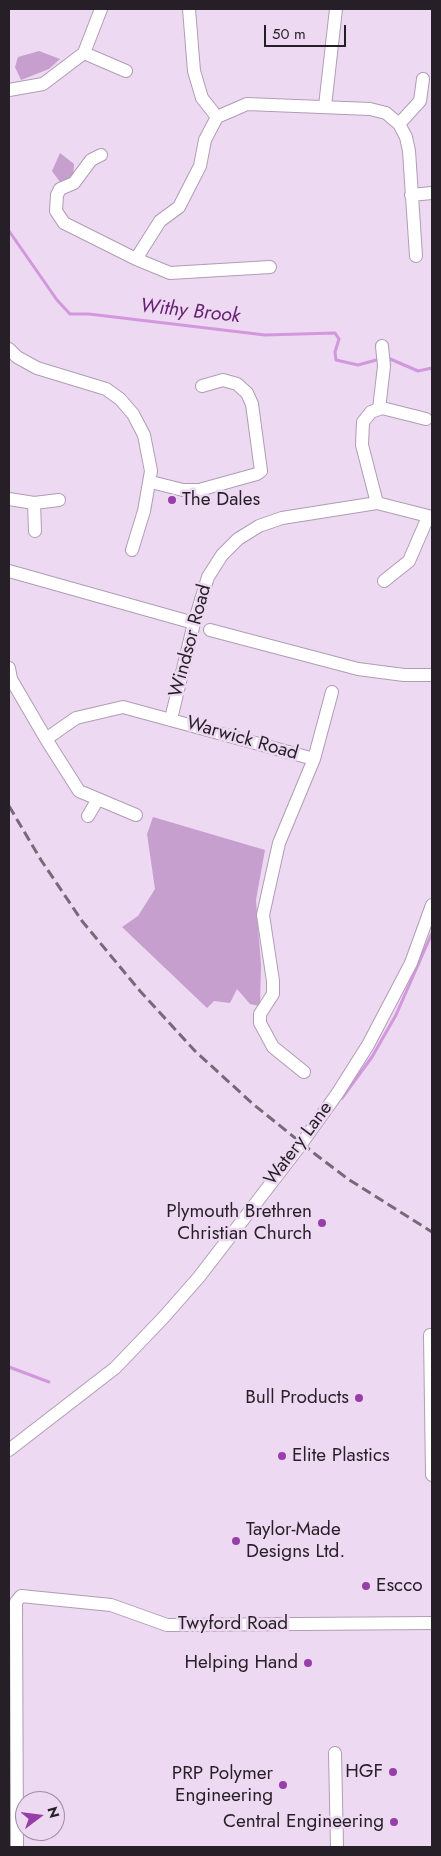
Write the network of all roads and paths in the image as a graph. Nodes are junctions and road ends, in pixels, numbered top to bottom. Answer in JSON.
{"nodes":[{"id":1,"x":101,"y":9,"type":"edge"},
{"id":2,"x":189,"y":9,"type":"edge"},
{"id":3,"x":336,"y":9,"type":"edge"},
{"id":4,"x":84,"y":53,"type":"junction"},
{"id":5,"x":126,"y":71,"type":"dead end"},
{"id":6,"x":423,"y":79,"type":"dead end"},
{"id":7,"x":9,"y":90,"type":"edge"},
{"id":8,"x":325,"y":106,"type":"junction"},
{"id":9,"x":217,"y":117,"type":"junction"},
{"id":10,"x":399,"y":124,"type":"junction"},
{"id":11,"x":101,"y":156,"type":"dead end"},
{"id":12,"x":432,"y":193,"type":"edge"},
{"id":13,"x":411,"y":195,"type":"junction"},
{"id":14,"x":416,"y":256,"type":"dead end"},
{"id":15,"x":136,"y":258,"type":"junction"},
{"id":16,"x":270,"y":267,"type":"dead end"},
{"id":17,"x":382,"y":346,"type":"dead end"},
{"id":18,"x":9,"y":349,"type":"edge"},
{"id":19,"x":202,"y":386,"type":"dead end"},
{"id":20,"x":379,"y":409,"type":"junction"},
{"id":21,"x":426,"y":419,"type":"dead end"},
{"id":22,"x":150,"y":482,"type":"junction"},
{"id":23,"x":9,"y":499,"type":"edge"},
{"id":24,"x":59,"y":500,"type":"dead end"},
{"id":25,"x":34,"y":503,"type":"junction"},
{"id":26,"x":378,"y":503,"type":"junction"},
{"id":27,"x":430,"y":517,"type":"edge"},
{"id":28,"x":36,"y":531,"type":"dead end"},
{"id":29,"x":132,"y":550,"type":"dead end"},
{"id":30,"x":9,"y":571,"type":"edge"},
{"id":31,"x":384,"y":581,"type":"dead end"},
{"id":32,"x":194,"y":623,"type":"junction"},
{"id":33,"x":210,"y":630,"type":"dead end"},
{"id":34,"x":9,"y":668,"type":"edge"},
{"id":35,"x":432,"y":675,"type":"edge"},
{"id":36,"x":332,"y":692,"type":"dead end"},
{"id":37,"x":170,"y":719,"type":"junction"},
{"id":38,"x":46,"y":739,"type":"junction"},
{"id":39,"x":314,"y":759,"type":"junction"},
{"id":40,"x":98,"y":799,"type":"junction"},
{"id":41,"x":136,"y":815,"type":"dead end"},
{"id":42,"x":88,"y":816,"type":"dead end"},
{"id":43,"x":432,"y":905,"type":"edge"},
{"id":44,"x":304,"y":1072,"type":"dead end"},
{"id":45,"x":430,"y":1335,"type":"dead end"},
{"id":46,"x":9,"y":1450,"type":"edge"},
{"id":47,"x":432,"y":1475,"type":"edge"},
{"id":48,"x":432,"y":1623,"type":"edge"},
{"id":49,"x":335,"y":1753,"type":"dead end"},
{"id":50,"x":17,"y":1847,"type":"edge"},
{"id":51,"x":337,"y":1847,"type":"edge"}],
"edges":[{"from":1,"to":4,"type":"street"},
{"from":2,"to":9,"type":"street"},
{"from":3,"to":8,"type":"street"},
{"from":4,"to":5,"type":"street"},
{"from":4,"to":7,"type":"street"},
{"from":6,"to":10,"type":"street"},
{"from":8,"to":9,"type":"street"},
{"from":8,"to":10,"type":"street"},
{"from":9,"to":15,"type":"street"},
{"from":10,"to":13,"type":"street"},
{"from":11,"to":15,"type":"street"},
{"from":12,"to":13,"type":"street"},
{"from":13,"to":14,"type":"street"},
{"from":15,"to":16,"type":"street"},
{"from":17,"to":20,"type":"street"},
{"from":18,"to":22,"type":"street"},
{"from":19,"to":22,"type":"street"},
{"from":20,"to":21,"type":"street"},
{"from":20,"to":26,"type":"street"},
{"from":22,"to":29,"type":"street"},
{"from":23,"to":25,"type":"street"},
{"from":24,"to":25,"type":"street"},
{"from":25,"to":28,"type":"street"},
{"from":26,"to":27,"type":"street"},
{"from":26,"to":32,"type":"street","name":"Windsor Road"},
{"from":27,"to":31,"type":"street"},
{"from":30,"to":32,"type":"street"},
{"from":32,"to":37,"type":"street","name":"Windsor Road"},
{"from":33,"to":35,"type":"street"},
{"from":34,"to":38,"type":"street"},
{"from":36,"to":39,"type":"street","name":"Warwick Road"},
{"from":37,"to":38,"type":"street","name":"Warwick Road"},
{"from":37,"to":39,"type":"street","name":"Warwick Road"},
{"from":38,"to":40,"type":"street"},
{"from":39,"to":44,"type":"street","name":"Warwick Road"},
{"from":40,"to":41,"type":"street"},
{"from":40,"to":42,"type":"street"},
{"from":43,"to":46,"type":"street","name":"Watery Lane"},
{"from":45,"to":47,"type":"street"},
{"from":48,"to":50,"type":"street","name":"Twyford Road"},
{"from":49,"to":51,"type":"street"}]}
